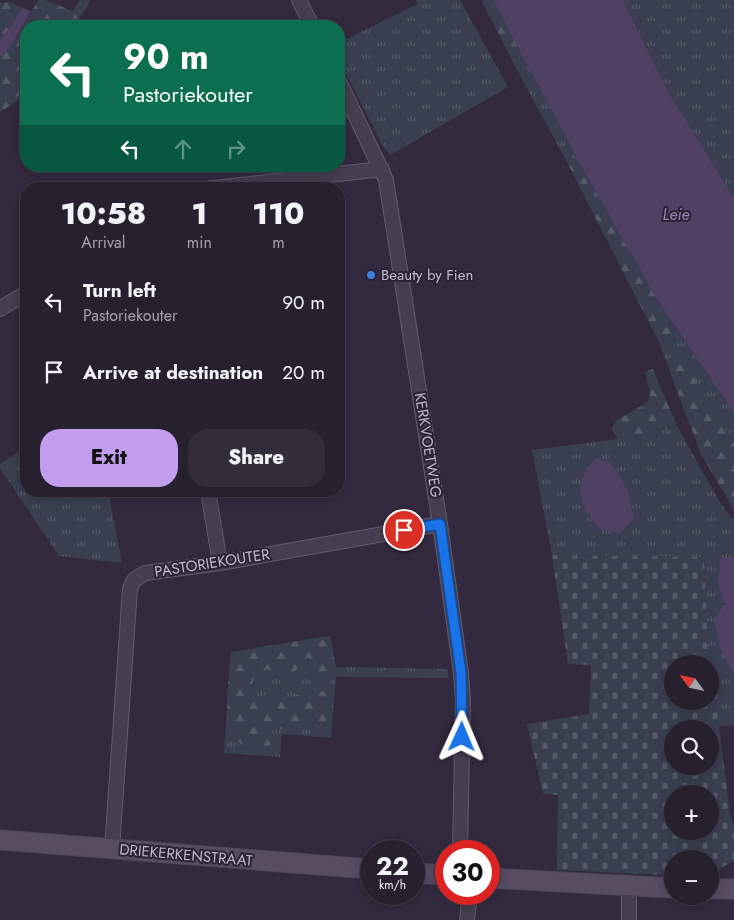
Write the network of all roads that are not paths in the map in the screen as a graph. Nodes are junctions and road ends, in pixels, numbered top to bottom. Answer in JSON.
{"nodes":[{"id":1,"x":299,"y":0,"type":"edge"},
{"id":2,"x":309,"y":20,"type":"edge"},
{"id":3,"x":345,"y":93,"type":"edge"},
{"id":4,"x":382,"y":168,"type":"junction"},
{"id":5,"x":265,"y":182,"type":"edge"},
{"id":6,"x":20,"y":297,"type":"edge"},
{"id":7,"x":0,"y":309,"type":"edge"},
{"id":8,"x":209,"y":497,"type":"edge"},
{"id":9,"x":440,"y":524,"type":"junction"},
{"id":10,"x":220,"y":563,"type":"junction"},
{"id":11,"x":0,"y":840,"type":"edge"},
{"id":12,"x":460,"y":840,"type":"edge"},
{"id":13,"x":112,"y":849,"type":"junction"},
{"id":14,"x":360,"y":869,"type":"edge"},
{"id":15,"x":500,"y":879,"type":"edge"},
{"id":16,"x":629,"y":886,"type":"junction"},
{"id":17,"x":664,"y":888,"type":"edge"},
{"id":18,"x":719,"y":888,"type":"edge"},
{"id":19,"x":734,"y":889,"type":"edge"},
{"id":20,"x":469,"y":905,"type":"edge"},
{"id":21,"x":467,"y":920,"type":"edge"},
{"id":22,"x":628,"y":920,"type":"edge"}],
"edges":[{"from":1,"to":2,"type":"street"},
{"from":3,"to":4,"type":"street","name":"KERKVOETWEG"},
{"from":4,"to":5,"type":"street"},
{"from":4,"to":9,"type":"street","name":"KERKVOETWEG"},
{"from":6,"to":7,"type":"street"},
{"from":8,"to":10,"type":"street"},
{"from":9,"to":10,"type":"street","name":"PASTORIEKOUTER"},
{"from":9,"to":12,"type":"street","name":"KERKVOETWEG"},
{"from":10,"to":13,"type":"street","name":"PASTORIEKOUTER"},
{"from":11,"to":13,"type":"street","name":"DRIEKERKENSTRAAT"},
{"from":13,"to":14,"type":"street","name":"DRIEKERKENSTRAAT"},
{"from":15,"to":16,"type":"street"},
{"from":16,"to":17,"type":"street"},
{"from":16,"to":22,"type":"street"},
{"from":18,"to":19,"type":"street"},
{"from":20,"to":21,"type":"street"}]}
